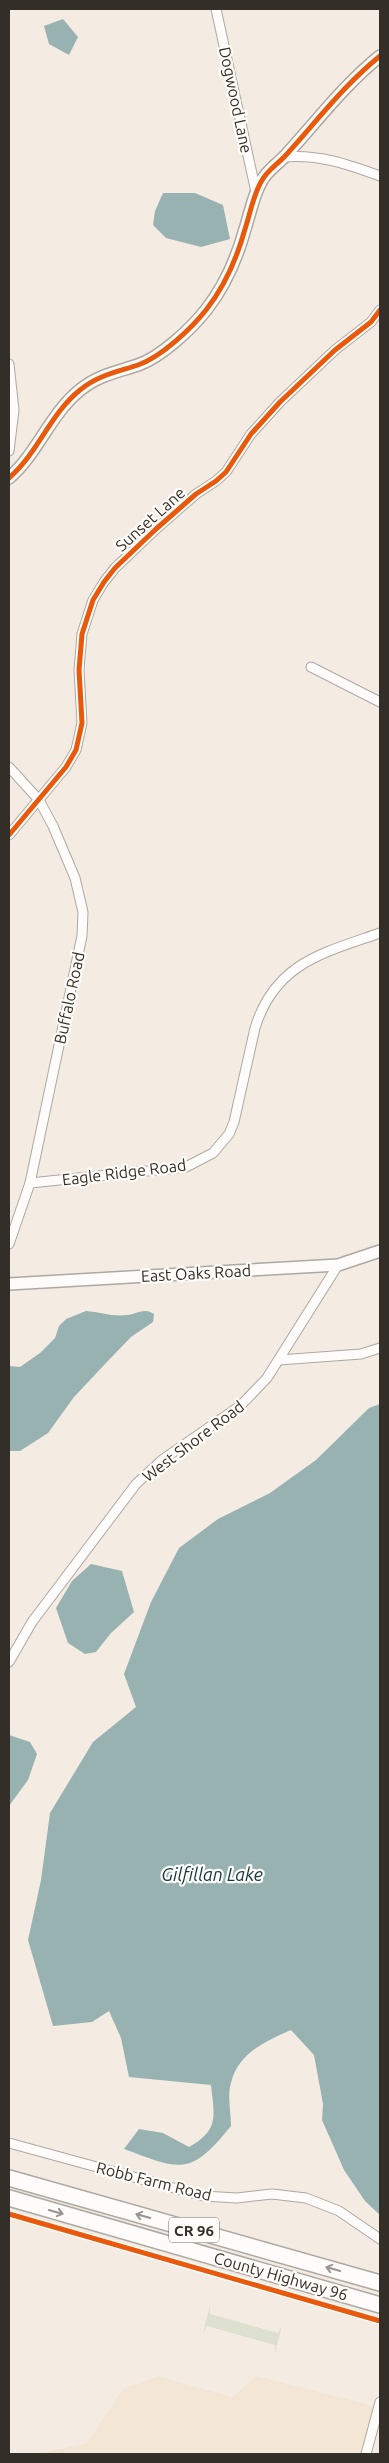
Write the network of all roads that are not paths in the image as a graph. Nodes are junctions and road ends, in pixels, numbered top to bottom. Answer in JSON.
{"nodes":[{"id":1,"x":216,"y":9,"type":"edge"},
{"id":2,"x":380,"y":56,"type":"edge"},
{"id":3,"x":284,"y":157,"type":"junction"},
{"id":4,"x":380,"y":176,"type":"edge"},
{"id":5,"x":256,"y":192,"type":"junction"},
{"id":6,"x":380,"y":310,"type":"edge"},
{"id":7,"x":9,"y":364,"type":"edge"},
{"id":8,"x":9,"y":451,"type":"edge"},
{"id":9,"x":9,"y":478,"type":"edge"},
{"id":10,"x":310,"y":667,"type":"dead end"},
{"id":11,"x":380,"y":702,"type":"edge"},
{"id":12,"x":9,"y":767,"type":"edge"},
{"id":13,"x":40,"y":800,"type":"junction"},
{"id":14,"x":9,"y":835,"type":"edge"},
{"id":15,"x":380,"y":933,"type":"edge"},
{"id":16,"x":30,"y":1183,"type":"junction"},
{"id":17,"x":9,"y":1244,"type":"edge"},
{"id":18,"x":380,"y":1251,"type":"edge"},
{"id":19,"x":338,"y":1265,"type":"junction"},
{"id":20,"x":9,"y":1284,"type":"edge"},
{"id":21,"x":380,"y":1348,"type":"edge"},
{"id":22,"x":279,"y":1360,"type":"junction"},
{"id":23,"x":9,"y":1662,"type":"edge"},
{"id":24,"x":9,"y":2143,"type":"edge"},
{"id":25,"x":9,"y":2178,"type":"edge"},
{"id":26,"x":9,"y":2198,"type":"edge"},
{"id":27,"x":380,"y":2239,"type":"edge"},
{"id":28,"x":380,"y":2283,"type":"edge"},
{"id":29,"x":380,"y":2305,"type":"edge"},
{"id":30,"x":380,"y":2402,"type":"edge"},
{"id":31,"x":366,"y":2454,"type":"edge"}],
"edges":[{"from":1,"to":5,"type":"street","name":"Dogwood Lane"},
{"from":2,"to":3,"type":"street"},
{"from":3,"to":4,"type":"street"},
{"from":3,"to":5,"type":"street"},
{"from":5,"to":9,"type":"street"},
{"from":6,"to":13,"type":"street","name":"Sunset Lane"},
{"from":7,"to":8,"type":"street"},
{"from":10,"to":11,"type":"street"},
{"from":12,"to":13,"type":"street","name":"Buffalo Road"},
{"from":13,"to":14,"type":"street","name":"Sunset Lane"},
{"from":13,"to":16,"type":"street","name":"Buffalo Road"},
{"from":15,"to":16,"type":"street","name":"Eagle Ridge Road"},
{"from":16,"to":17,"type":"street","name":"Buffalo Road"},
{"from":18,"to":19,"type":"street","name":"East Oaks Road"},
{"from":19,"to":20,"type":"street","name":"East Oaks Road"},
{"from":19,"to":22,"type":"street","name":"West Shore Road"},
{"from":21,"to":22,"type":"street"},
{"from":22,"to":23,"type":"street","name":"West Shore Road"},
{"from":24,"to":27,"type":"street","name":"Robb Farm Road"},
{"from":28,"to":25,"type":"main road","name":"County Highway 96","number":"CR 96","one_way":true},
{"from":26,"to":29,"type":"main road","name":"County Highway 96","number":"CR 96","one_way":true},
{"from":30,"to":31,"type":"street"}]}
